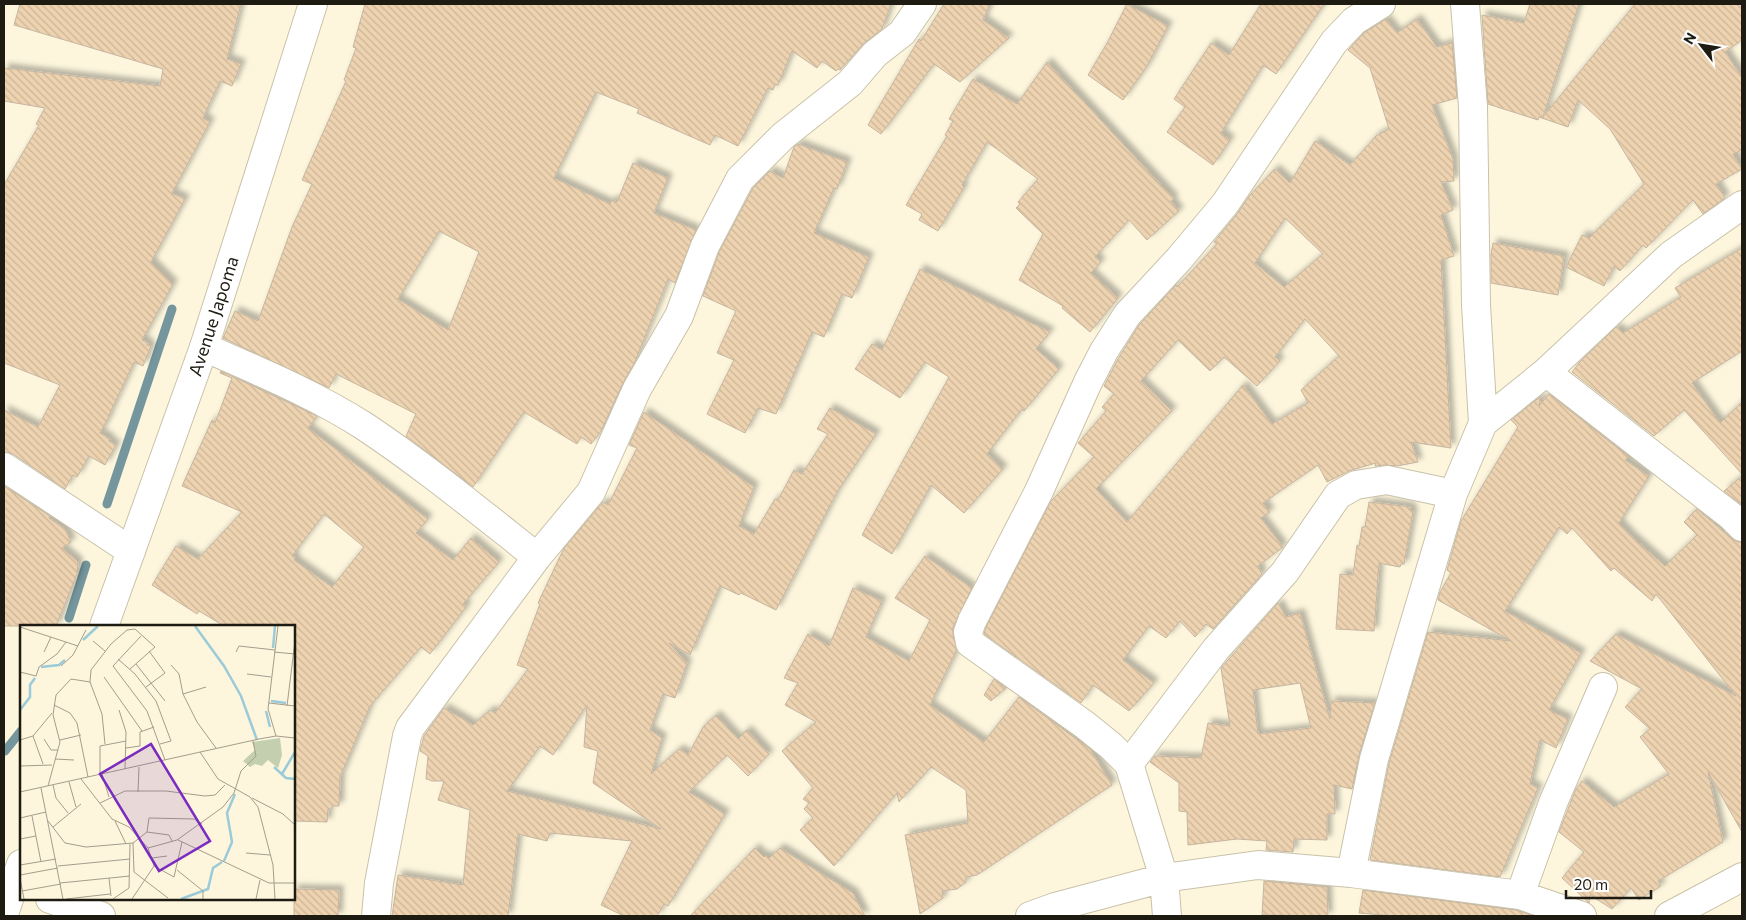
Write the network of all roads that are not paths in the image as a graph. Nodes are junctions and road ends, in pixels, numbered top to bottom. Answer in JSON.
{"nodes":[{"id":1,"x":313,"y":4,"type":"edge"},
{"id":2,"x":922,"y":4,"type":"edge"},
{"id":3,"x":1381,"y":4,"type":"edge"},
{"id":4,"x":1465,"y":4,"type":"edge"},
{"id":5,"x":1742,"y":206,"type":"edge"},
{"id":6,"x":204,"y":347,"type":"junction"},
{"id":7,"x":1546,"y":372,"type":"junction"},
{"id":8,"x":1483,"y":423,"type":"junction"},
{"id":9,"x":4,"y":467,"type":"edge"},
{"id":10,"x":1453,"y":494,"type":"junction"},
{"id":11,"x":1742,"y":527,"type":"edge"},
{"id":12,"x":131,"y":551,"type":"junction"},
{"id":13,"x":537,"y":557,"type":"junction"},
{"id":14,"x":104,"y":625,"type":"edge"},
{"id":15,"x":1603,"y":687,"type":"dead end"},
{"id":16,"x":1129,"y":764,"type":"junction"},
{"id":17,"x":1351,"y":873,"type":"junction"},
{"id":18,"x":1742,"y":877,"type":"edge"},
{"id":19,"x":1164,"y":878,"type":"junction"},
{"id":20,"x":19,"y":880,"type":"edge"},
{"id":21,"x":1520,"y":895,"type":"junction"},
{"id":22,"x":53,"y":900,"type":"edge"},
{"id":23,"x":4,"y":914,"type":"edge"},
{"id":24,"x":101,"y":916,"type":"edge"},
{"id":25,"x":376,"y":916,"type":"edge"},
{"id":26,"x":1030,"y":916,"type":"edge"},
{"id":27,"x":1167,"y":916,"type":"edge"},
{"id":28,"x":1582,"y":916,"type":"edge"},
{"id":29,"x":1669,"y":916,"type":"edge"}],
"edges":[{"from":1,"to":6,"type":"street","name":"Avenue Japoma"},
{"from":2,"to":13,"type":"street"},
{"from":3,"to":16,"type":"street"},
{"from":4,"to":8,"type":"street"},
{"from":5,"to":7,"type":"street"},
{"from":6,"to":12,"type":"street","name":"Avenue Japoma"},
{"from":6,"to":13,"type":"street"},
{"from":7,"to":8,"type":"street"},
{"from":7,"to":11,"type":"street"},
{"from":8,"to":10,"type":"street"},
{"from":9,"to":12,"type":"street"},
{"from":10,"to":16,"type":"street"},
{"from":10,"to":17,"type":"street"},
{"from":12,"to":14,"type":"street","name":"Avenue Japoma"},
{"from":13,"to":25,"type":"street"},
{"from":15,"to":21,"type":"street"},
{"from":16,"to":19,"type":"street"},
{"from":17,"to":19,"type":"street"},
{"from":17,"to":21,"type":"street"},
{"from":18,"to":29,"type":"street"},
{"from":19,"to":26,"type":"street"},
{"from":19,"to":27,"type":"street"},
{"from":20,"to":23,"type":"street"},
{"from":21,"to":28,"type":"street"},
{"from":22,"to":24,"type":"street"}]}
